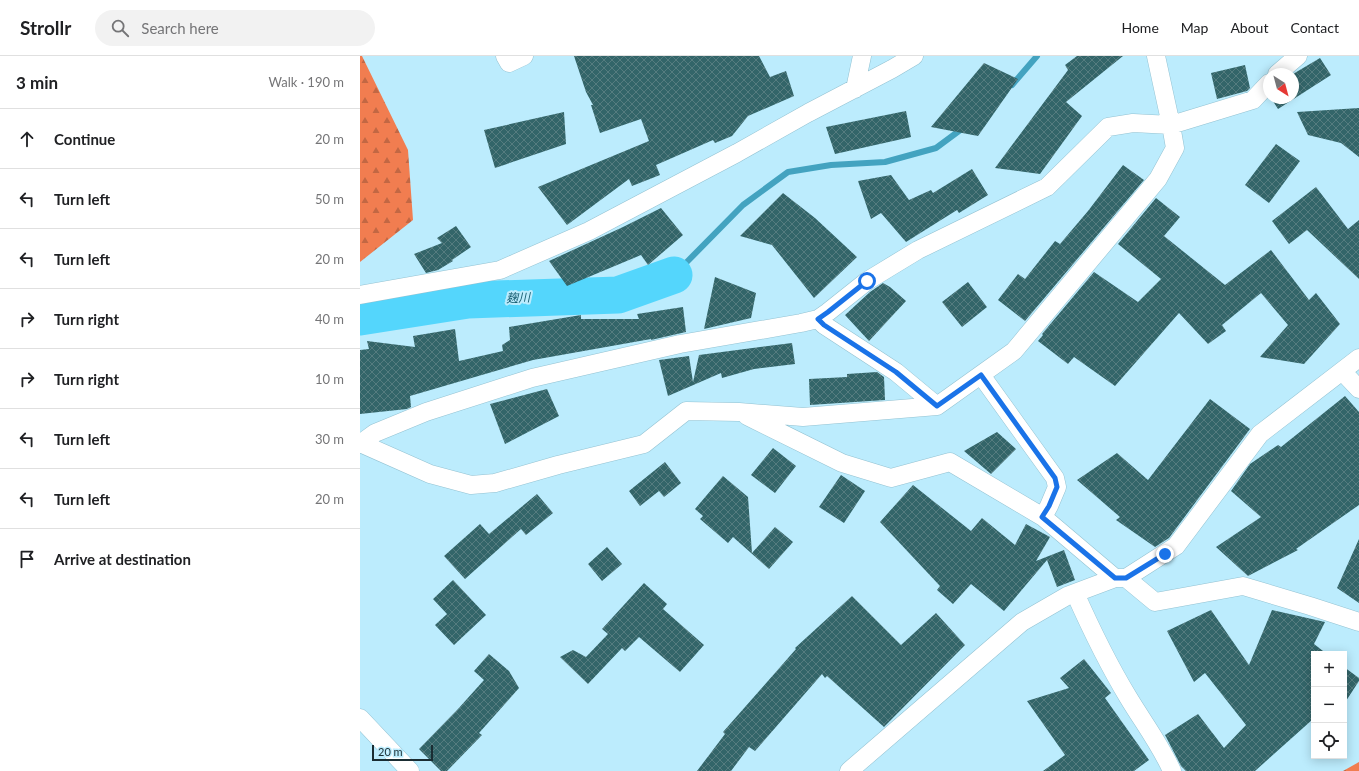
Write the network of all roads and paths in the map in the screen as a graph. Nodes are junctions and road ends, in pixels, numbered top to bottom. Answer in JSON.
{"nodes":[{"id":1,"x":505,"y":56,"type":"edge"},
{"id":2,"x":524,"y":56,"type":"edge"},
{"id":3,"x":862,"y":56,"type":"edge"},
{"id":4,"x":914,"y":56,"type":"edge"},
{"id":5,"x":1156,"y":56,"type":"edge"},
{"id":6,"x":1298,"y":56,"type":"edge"},
{"id":7,"x":1284,"y":68,"type":"edge"},
{"id":8,"x":855,"y":89,"type":"junction"},
{"id":9,"x":1263,"y":89,"type":"edge"},
{"id":10,"x":1171,"y":125,"type":"junction"},
{"id":11,"x":360,"y":295,"type":"edge"},
{"id":12,"x":818,"y":319,"type":"junction"},
{"id":13,"x":1359,"y":358,"type":"edge"},
{"id":14,"x":1342,"y":371,"type":"junction"},
{"id":15,"x":981,"y":375,"type":"junction"},
{"id":16,"x":1359,"y":390,"type":"edge"},
{"id":17,"x":937,"y":406,"type":"junction"},
{"id":18,"x":739,"y":412,"type":"junction"},
{"id":19,"x":360,"y":444,"type":"edge"},
{"id":20,"x":1042,"y":517,"type":"junction"},
{"id":21,"x":1120,"y":578,"type":"junction"},
{"id":22,"x":1075,"y":593,"type":"junction"},
{"id":23,"x":1359,"y":622,"type":"edge"},
{"id":24,"x":360,"y":718,"type":"edge"},
{"id":25,"x":410,"y":771,"type":"edge"},
{"id":26,"x":849,"y":771,"type":"edge"},
{"id":27,"x":1172,"y":771,"type":"edge"}],
"edges":[{"from":1,"to":2,"type":"street"},
{"from":3,"to":8,"type":"street"},
{"from":4,"to":8,"type":"street"},
{"from":5,"to":10,"type":"street"},
{"from":6,"to":7,"type":"street"},
{"from":8,"to":11,"type":"street"},
{"from":9,"to":10,"type":"street"},
{"from":10,"to":12,"type":"street"},
{"from":10,"to":15,"type":"street"},
{"from":12,"to":17,"type":"street"},
{"from":12,"to":19,"type":"street"},
{"from":13,"to":14,"type":"street"},
{"from":14,"to":16,"type":"street"},
{"from":14,"to":21,"type":"street"},
{"from":15,"to":17,"type":"street"},
{"from":15,"to":20,"type":"street"},
{"from":17,"to":18,"type":"street"},
{"from":18,"to":19,"type":"street"},
{"from":18,"to":20,"type":"street"},
{"from":20,"to":21,"type":"street"},
{"from":21,"to":22,"type":"street"},
{"from":21,"to":23,"type":"street"},
{"from":22,"to":26,"type":"street"},
{"from":22,"to":27,"type":"street"},
{"from":24,"to":25,"type":"street"}]}
